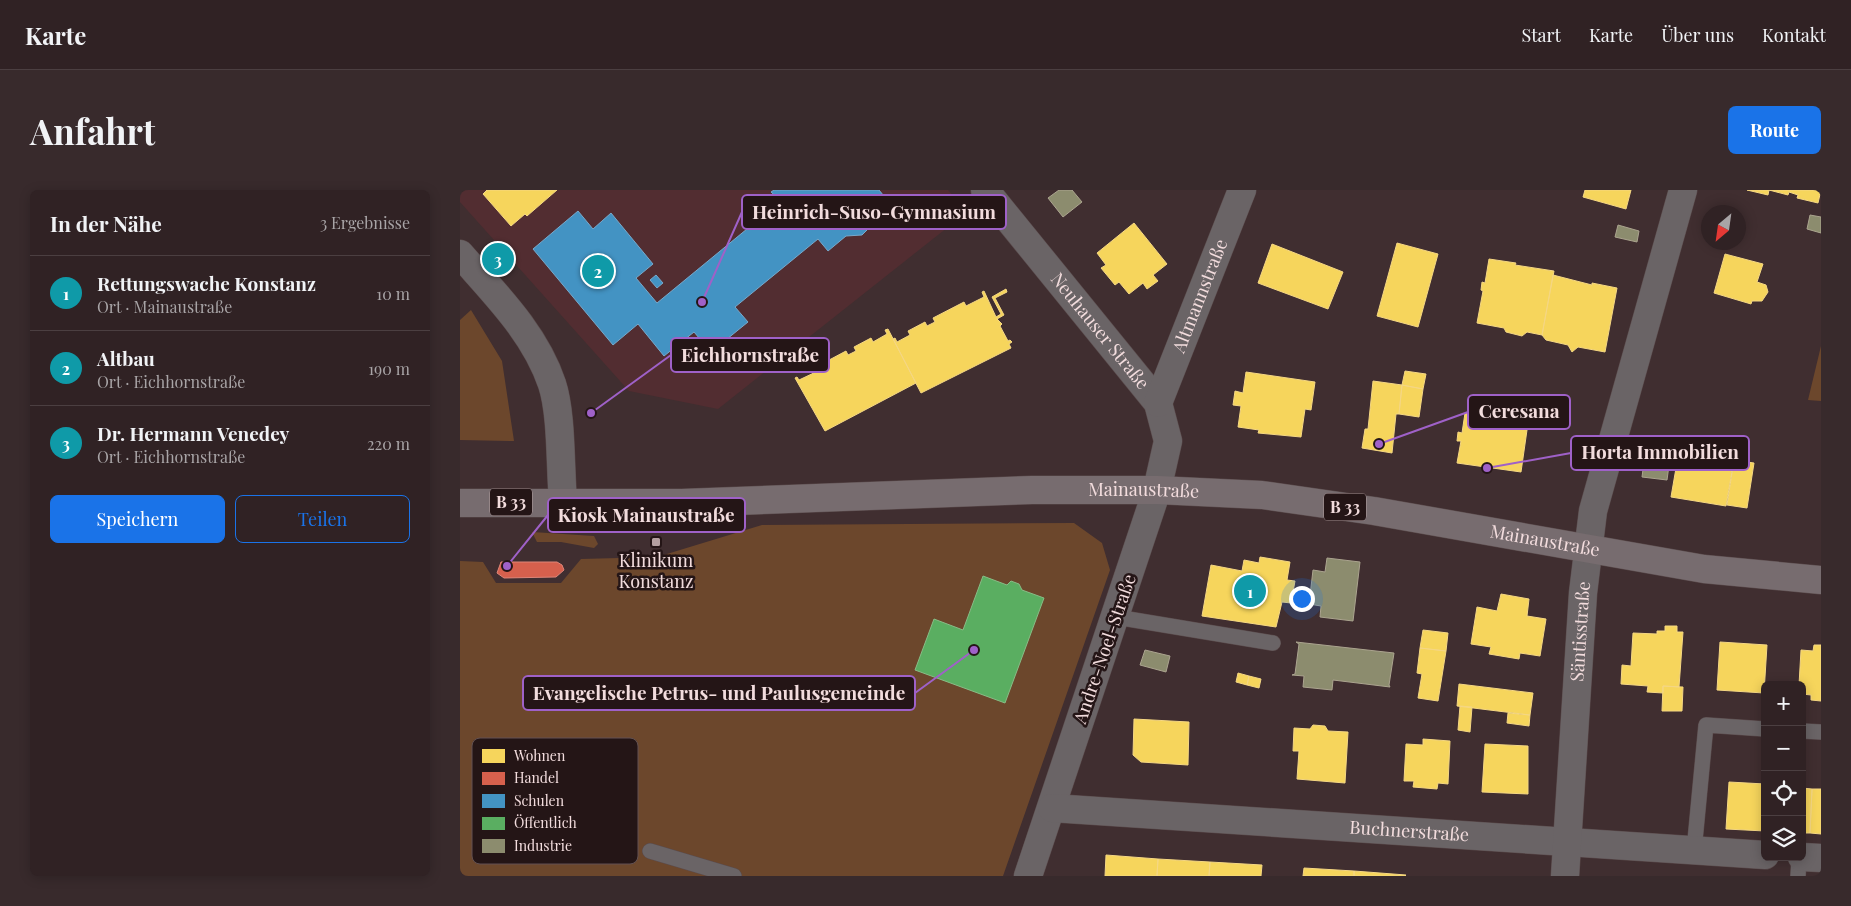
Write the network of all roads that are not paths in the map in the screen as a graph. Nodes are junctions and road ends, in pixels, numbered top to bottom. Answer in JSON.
{"nodes":[{"id":1,"x":985,"y":190,"type":"edge"},
{"id":2,"x":1242,"y":190,"type":"edge"},
{"id":3,"x":1683,"y":190,"type":"edge"},
{"id":4,"x":460,"y":254,"type":"edge"},
{"id":5,"x":1158,"y":403,"type":"junction"},
{"id":6,"x":1156,"y":490,"type":"junction"},
{"id":7,"x":563,"y":501,"type":"junction"},
{"id":8,"x":460,"y":503,"type":"edge"},
{"id":9,"x":1589,"y":548,"type":"junction"},
{"id":10,"x":1821,"y":580,"type":"edge"},
{"id":11,"x":1116,"y":617,"type":"junction"},
{"id":12,"x":1273,"y":643,"type":"dead end"},
{"id":13,"x":1761,"y":729,"type":"edge"},
{"id":14,"x":1806,"y":731,"type":"edge"},
{"id":15,"x":1821,"y":732,"type":"edge"},
{"id":16,"x":1052,"y":808,"type":"junction"},
{"id":17,"x":1566,"y":841,"type":"junction"},
{"id":18,"x":650,"y":851,"type":"dead end"},
{"id":19,"x":1694,"y":851,"type":"junction"},
{"id":20,"x":1761,"y":855,"type":"edge"},
{"id":21,"x":1806,"y":857,"type":"edge"},
{"id":22,"x":1821,"y":858,"type":"edge"},
{"id":23,"x":1800,"y":861,"type":"edge"},
{"id":24,"x":734,"y":876,"type":"edge"},
{"id":25,"x":1028,"y":876,"type":"edge"},
{"id":26,"x":1565,"y":876,"type":"edge"},
{"id":27,"x":1798,"y":876,"type":"edge"}],
"edges":[{"from":1,"to":5,"type":"street","name":"Neuhauser Straße"},
{"from":2,"to":5,"type":"street","name":"Altmannstraße"},
{"from":3,"to":9,"type":"street","name":"Säntisstraße"},
{"from":4,"to":7,"type":"street"},
{"from":5,"to":6,"type":"street","name":"Neuhauser Straße"},
{"from":6,"to":7,"type":"main road","name":"Mainaustraße","number":"B 33"},
{"from":6,"to":9,"type":"main road","name":"Mainaustraße","number":"B 33"},
{"from":6,"to":11,"type":"street","name":"Andre-Noel-Straße"},
{"from":7,"to":8,"type":"main road","name":"Mainaustraße","number":"B 33"},
{"from":9,"to":10,"type":"main road","name":"Mainaustraße","number":"B 33"},
{"from":9,"to":17,"type":"street","name":"Säntisstraße"},
{"from":11,"to":12,"type":"lane"},
{"from":11,"to":16,"type":"street","name":"Andre-Noel-Straße"},
{"from":13,"to":19,"type":"lane"},
{"from":14,"to":15,"type":"lane"},
{"from":16,"to":17,"type":"street","name":"Buchnerstraße"},
{"from":16,"to":25,"type":"street","name":"Andre-Noel-Straße"},
{"from":17,"to":19,"type":"street","name":"Buchnerstraße"},
{"from":17,"to":26,"type":"street","name":"Säntisstraße"},
{"from":18,"to":24,"type":"lane"},
{"from":19,"to":20,"type":"street","name":"Buchnerstraße"},
{"from":21,"to":22,"type":"street"},
{"from":23,"to":27,"type":"lane"}]}
